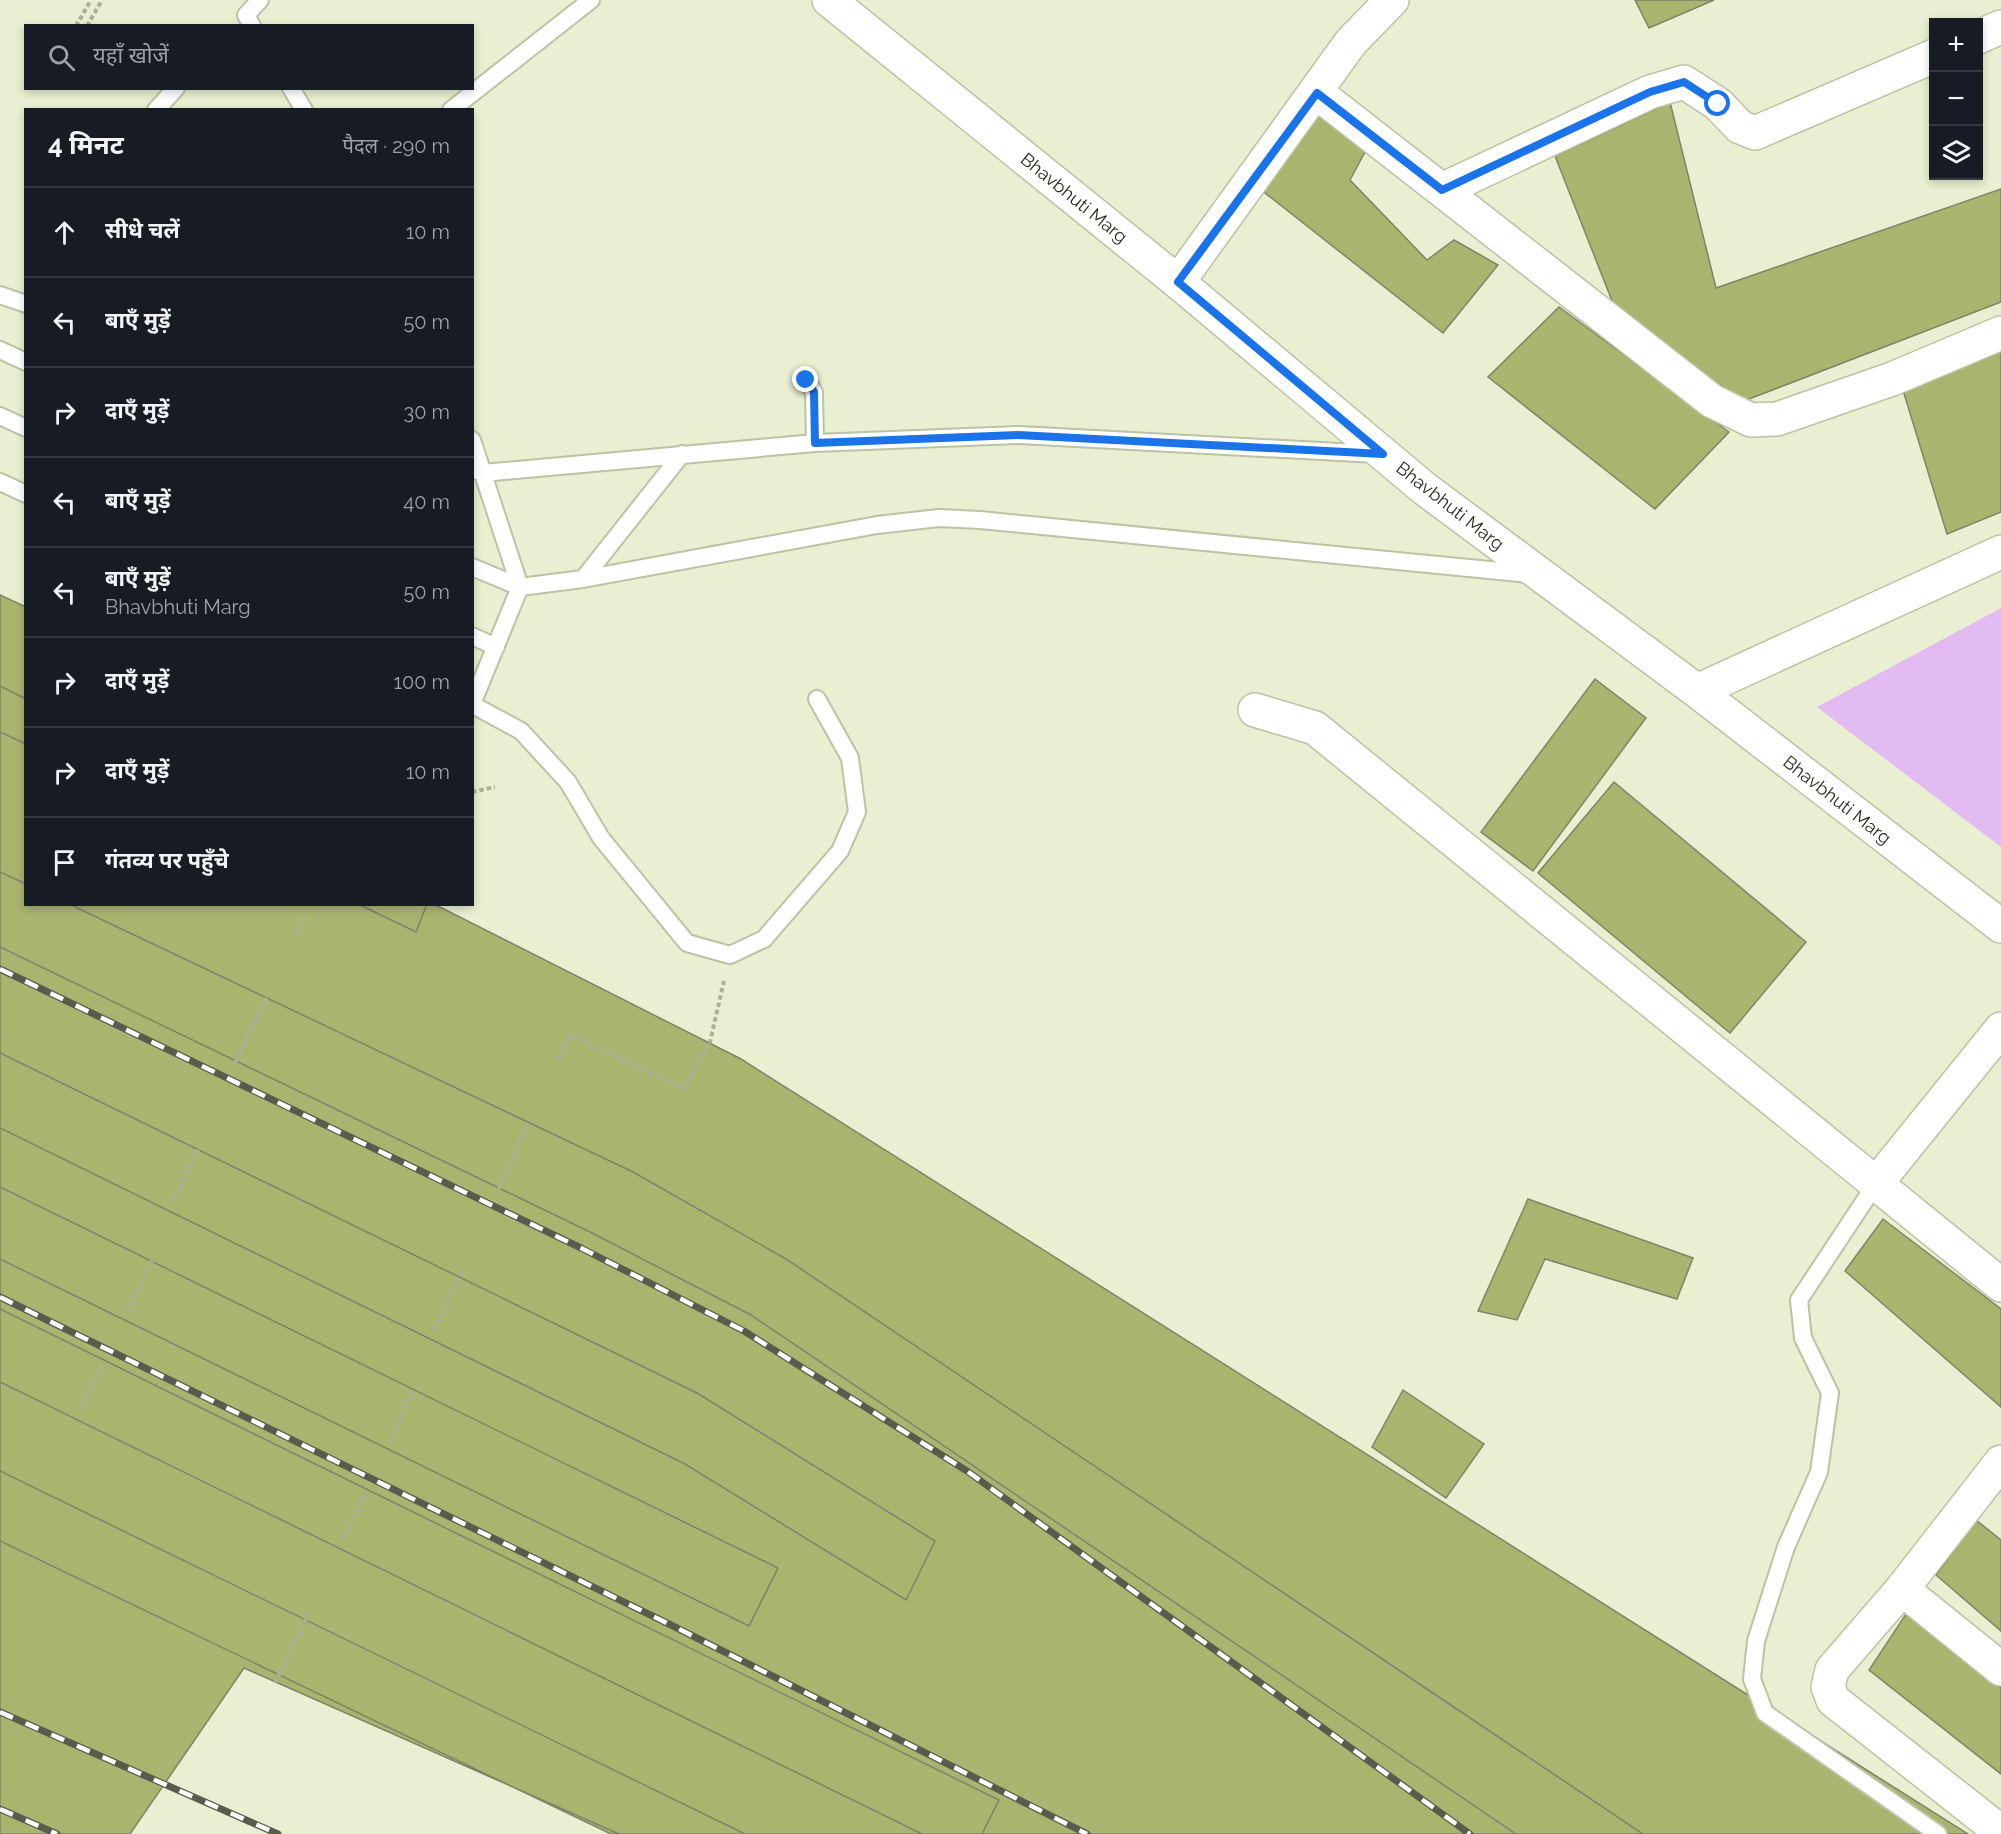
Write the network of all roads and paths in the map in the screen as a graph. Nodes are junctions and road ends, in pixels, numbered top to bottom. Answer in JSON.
{"nodes":[{"id":1,"x":91,"y":0,"type":"edge"},
{"id":2,"x":102,"y":0,"type":"edge"},
{"id":3,"x":260,"y":0,"type":"edge"},
{"id":4,"x":591,"y":0,"type":"edge"},
{"id":5,"x":829,"y":0,"type":"edge"},
{"id":6,"x":1392,"y":0,"type":"edge"},
{"id":7,"x":245,"y":22,"type":"edge"},
{"id":8,"x":77,"y":24,"type":"edge"},
{"id":9,"x":88,"y":24,"type":"edge"},
{"id":10,"x":2001,"y":27,"type":"edge"},
{"id":11,"x":1983,"y":35,"type":"edge"},
{"id":12,"x":1929,"y":58,"type":"edge"},
{"id":13,"x":174,"y":90,"type":"edge"},
{"id":14,"x":292,"y":90,"type":"edge"},
{"id":15,"x":1317,"y":93,"type":"junction"},
{"id":16,"x":158,"y":108,"type":"edge"},
{"id":17,"x":303,"y":108,"type":"edge"},
{"id":18,"x":454,"y":108,"type":"edge"},
{"id":19,"x":1442,"y":190,"type":"junction"},
{"id":20,"x":1178,"y":282,"type":"junction"},
{"id":21,"x":0,"y":295,"type":"edge"},
{"id":22,"x":24,"y":303,"type":"edge"},
{"id":23,"x":2001,"y":333,"type":"edge"},
{"id":24,"x":0,"y":350,"type":"edge"},
{"id":25,"x":24,"y":361,"type":"edge"},
{"id":26,"x":806,"y":380,"type":"dead end"},
{"id":27,"x":0,"y":416,"type":"edge"},
{"id":28,"x":24,"y":427,"type":"edge"},
{"id":29,"x":815,"y":443,"type":"junction"},
{"id":30,"x":474,"y":450,"type":"edge"},
{"id":31,"x":682,"y":454,"type":"junction"},
{"id":32,"x":1383,"y":454,"type":"junction"},
{"id":33,"x":478,"y":471,"type":"edge"},
{"id":34,"x":0,"y":482,"type":"edge"},
{"id":35,"x":24,"y":493,"type":"edge"},
{"id":36,"x":2001,"y":552,"type":"edge"},
{"id":37,"x":474,"y":568,"type":"edge"},
{"id":38,"x":1540,"y":574,"type":"junction"},
{"id":39,"x":583,"y":579,"type":"junction"},
{"id":40,"x":520,"y":587,"type":"junction"},
{"id":41,"x":474,"y":637,"type":"edge"},
{"id":42,"x":496,"y":647,"type":"junction"},
{"id":43,"x":1697,"y":691,"type":"junction"},
{"id":44,"x":817,"y":699,"type":"dead end"},
{"id":45,"x":474,"y":702,"type":"edge"},
{"id":46,"x":474,"y":705,"type":"edge"},
{"id":47,"x":1255,"y":710,"type":"dead end"},
{"id":48,"x":495,"y":787,"type":"dead end"},
{"id":49,"x":474,"y":792,"type":"edge"},
{"id":50,"x":306,"y":913,"type":"dead end"},
{"id":51,"x":2001,"y":926,"type":"edge"},
{"id":52,"x":297,"y":933,"type":"dead end"},
{"id":53,"x":730,"y":956,"type":"junction"},
{"id":54,"x":267,"y":997,"type":"dead end"},
{"id":55,"x":2001,"y":1029,"type":"edge"},
{"id":56,"x":559,"y":1058,"type":"dead end"},
{"id":57,"x":235,"y":1063,"type":"dead end"},
{"id":58,"x":528,"y":1122,"type":"dead end"},
{"id":59,"x":200,"y":1146,"type":"dead end"},
{"id":60,"x":1875,"y":1185,"type":"junction"},
{"id":61,"x":499,"y":1189,"type":"dead end"},
{"id":62,"x":173,"y":1201,"type":"dead end"},
{"id":63,"x":153,"y":1259,"type":"dead end"},
{"id":64,"x":462,"y":1271,"type":"dead end"},
{"id":65,"x":2001,"y":1285,"type":"edge"},
{"id":66,"x":127,"y":1312,"type":"dead end"},
{"id":67,"x":435,"y":1330,"type":"dead end"},
{"id":68,"x":102,"y":1366,"type":"dead end"},
{"id":69,"x":412,"y":1391,"type":"dead end"},
{"id":70,"x":80,"y":1409,"type":"dead end"},
{"id":71,"x":390,"y":1443,"type":"dead end"},
{"id":72,"x":2000,"y":1467,"type":"edge"},
{"id":73,"x":365,"y":1495,"type":"dead end"},
{"id":74,"x":343,"y":1539,"type":"dead end"},
{"id":75,"x":1902,"y":1590,"type":"junction"},
{"id":76,"x":309,"y":1612,"type":"dead end"},
{"id":77,"x":2001,"y":1669,"type":"edge"},
{"id":78,"x":275,"y":1683,"type":"dead end"},
{"id":79,"x":2001,"y":1832,"type":"edge"},
{"id":80,"x":1938,"y":1834,"type":"edge"}],
"edges":[{"from":1,"to":8,"type":"path"},
{"from":2,"to":9,"type":"path"},
{"from":3,"to":7,"type":"lane"},
{"from":4,"to":18,"type":"lane"},
{"from":5,"to":20,"type":"street","name":"Bhavbhuti Marg"},
{"from":6,"to":15,"type":"street"},
{"from":10,"to":11,"type":"street"},
{"from":12,"to":19,"type":"street"},
{"from":13,"to":16,"type":"lane"},
{"from":14,"to":17,"type":"lane"},
{"from":15,"to":19,"type":"street"},
{"from":15,"to":20,"type":"street"},
{"from":19,"to":23,"type":"street"},
{"from":20,"to":32,"type":"street","name":"Bhavbhuti Marg"},
{"from":21,"to":22,"type":"lane"},
{"from":24,"to":25,"type":"lane"},
{"from":26,"to":29,"type":"lane"},
{"from":27,"to":28,"type":"lane"},
{"from":29,"to":31,"type":"lane"},
{"from":29,"to":32,"type":"lane"},
{"from":30,"to":33,"type":"lane"},
{"from":31,"to":33,"type":"lane"},
{"from":31,"to":39,"type":"lane"},
{"from":32,"to":38,"type":"street","name":"Bhavbhuti Marg"},
{"from":33,"to":40,"type":"lane"},
{"from":34,"to":35,"type":"lane"},
{"from":36,"to":43,"type":"street"},
{"from":37,"to":40,"type":"lane"},
{"from":38,"to":39,"type":"lane"},
{"from":38,"to":43,"type":"street","name":"Bhavbhuti Marg"},
{"from":39,"to":40,"type":"lane"},
{"from":40,"to":42,"type":"lane"},
{"from":41,"to":42,"type":"lane"},
{"from":42,"to":45,"type":"lane"},
{"from":43,"to":51,"type":"street","name":"Bhavbhuti Marg"},
{"from":44,"to":53,"type":"lane"},
{"from":46,"to":53,"type":"lane"},
{"from":47,"to":60,"type":"street"},
{"from":48,"to":49,"type":"path"},
{"from":50,"to":52,"type":"path"},
{"from":53,"to":56,"type":"path"},
{"from":54,"to":57,"type":"path"},
{"from":55,"to":60,"type":"street"},
{"from":58,"to":61,"type":"path"},
{"from":59,"to":62,"type":"path"},
{"from":60,"to":65,"type":"street"},
{"from":60,"to":80,"type":"lane"},
{"from":63,"to":66,"type":"path"},
{"from":64,"to":67,"type":"path"},
{"from":68,"to":70,"type":"path"},
{"from":69,"to":71,"type":"path"},
{"from":72,"to":75,"type":"street"},
{"from":73,"to":74,"type":"path"},
{"from":75,"to":77,"type":"street"},
{"from":75,"to":79,"type":"street"},
{"from":76,"to":78,"type":"path"}]}
